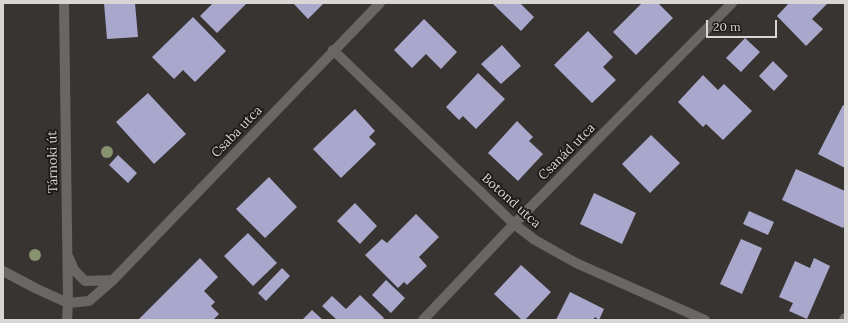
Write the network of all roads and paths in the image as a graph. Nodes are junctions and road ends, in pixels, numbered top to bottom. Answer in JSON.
{"nodes":[{"id":1,"x":64,"y":3,"type":"edge"},
{"id":2,"x":380,"y":3,"type":"edge"},
{"id":3,"x":732,"y":3,"type":"edge"},
{"id":4,"x":333,"y":50,"type":"junction"},
{"id":5,"x":514,"y":224,"type":"junction"},
{"id":6,"x":67,"y":252,"type":"junction"},
{"id":7,"x":3,"y":271,"type":"edge"},
{"id":8,"x":113,"y":280,"type":"junction"},
{"id":9,"x":68,"y":303,"type":"junction"},
{"id":10,"x":426,"y":318,"type":"edge"},
{"id":11,"x":67,"y":320,"type":"edge"},
{"id":12,"x":705,"y":320,"type":"edge"}],
"edges":[{"from":1,"to":6,"type":"street","name":"Tárnoki út"},
{"from":2,"to":4,"type":"street","name":"Csaba utca"},
{"from":3,"to":5,"type":"street","name":"Csanád utca"},
{"from":4,"to":5,"type":"street","name":"Botond utca"},
{"from":4,"to":8,"type":"street","name":"Csaba utca"},
{"from":5,"to":10,"type":"street","name":"Csanád utca"},
{"from":5,"to":12,"type":"street","name":"Botond utca"},
{"from":6,"to":8,"type":"street"},
{"from":6,"to":9,"type":"street","name":"Tárnoki út"},
{"from":7,"to":9,"type":"street"},
{"from":8,"to":9,"type":"street","name":"Csaba utca"},
{"from":9,"to":11,"type":"street","name":"Tárnoki út"}]}
